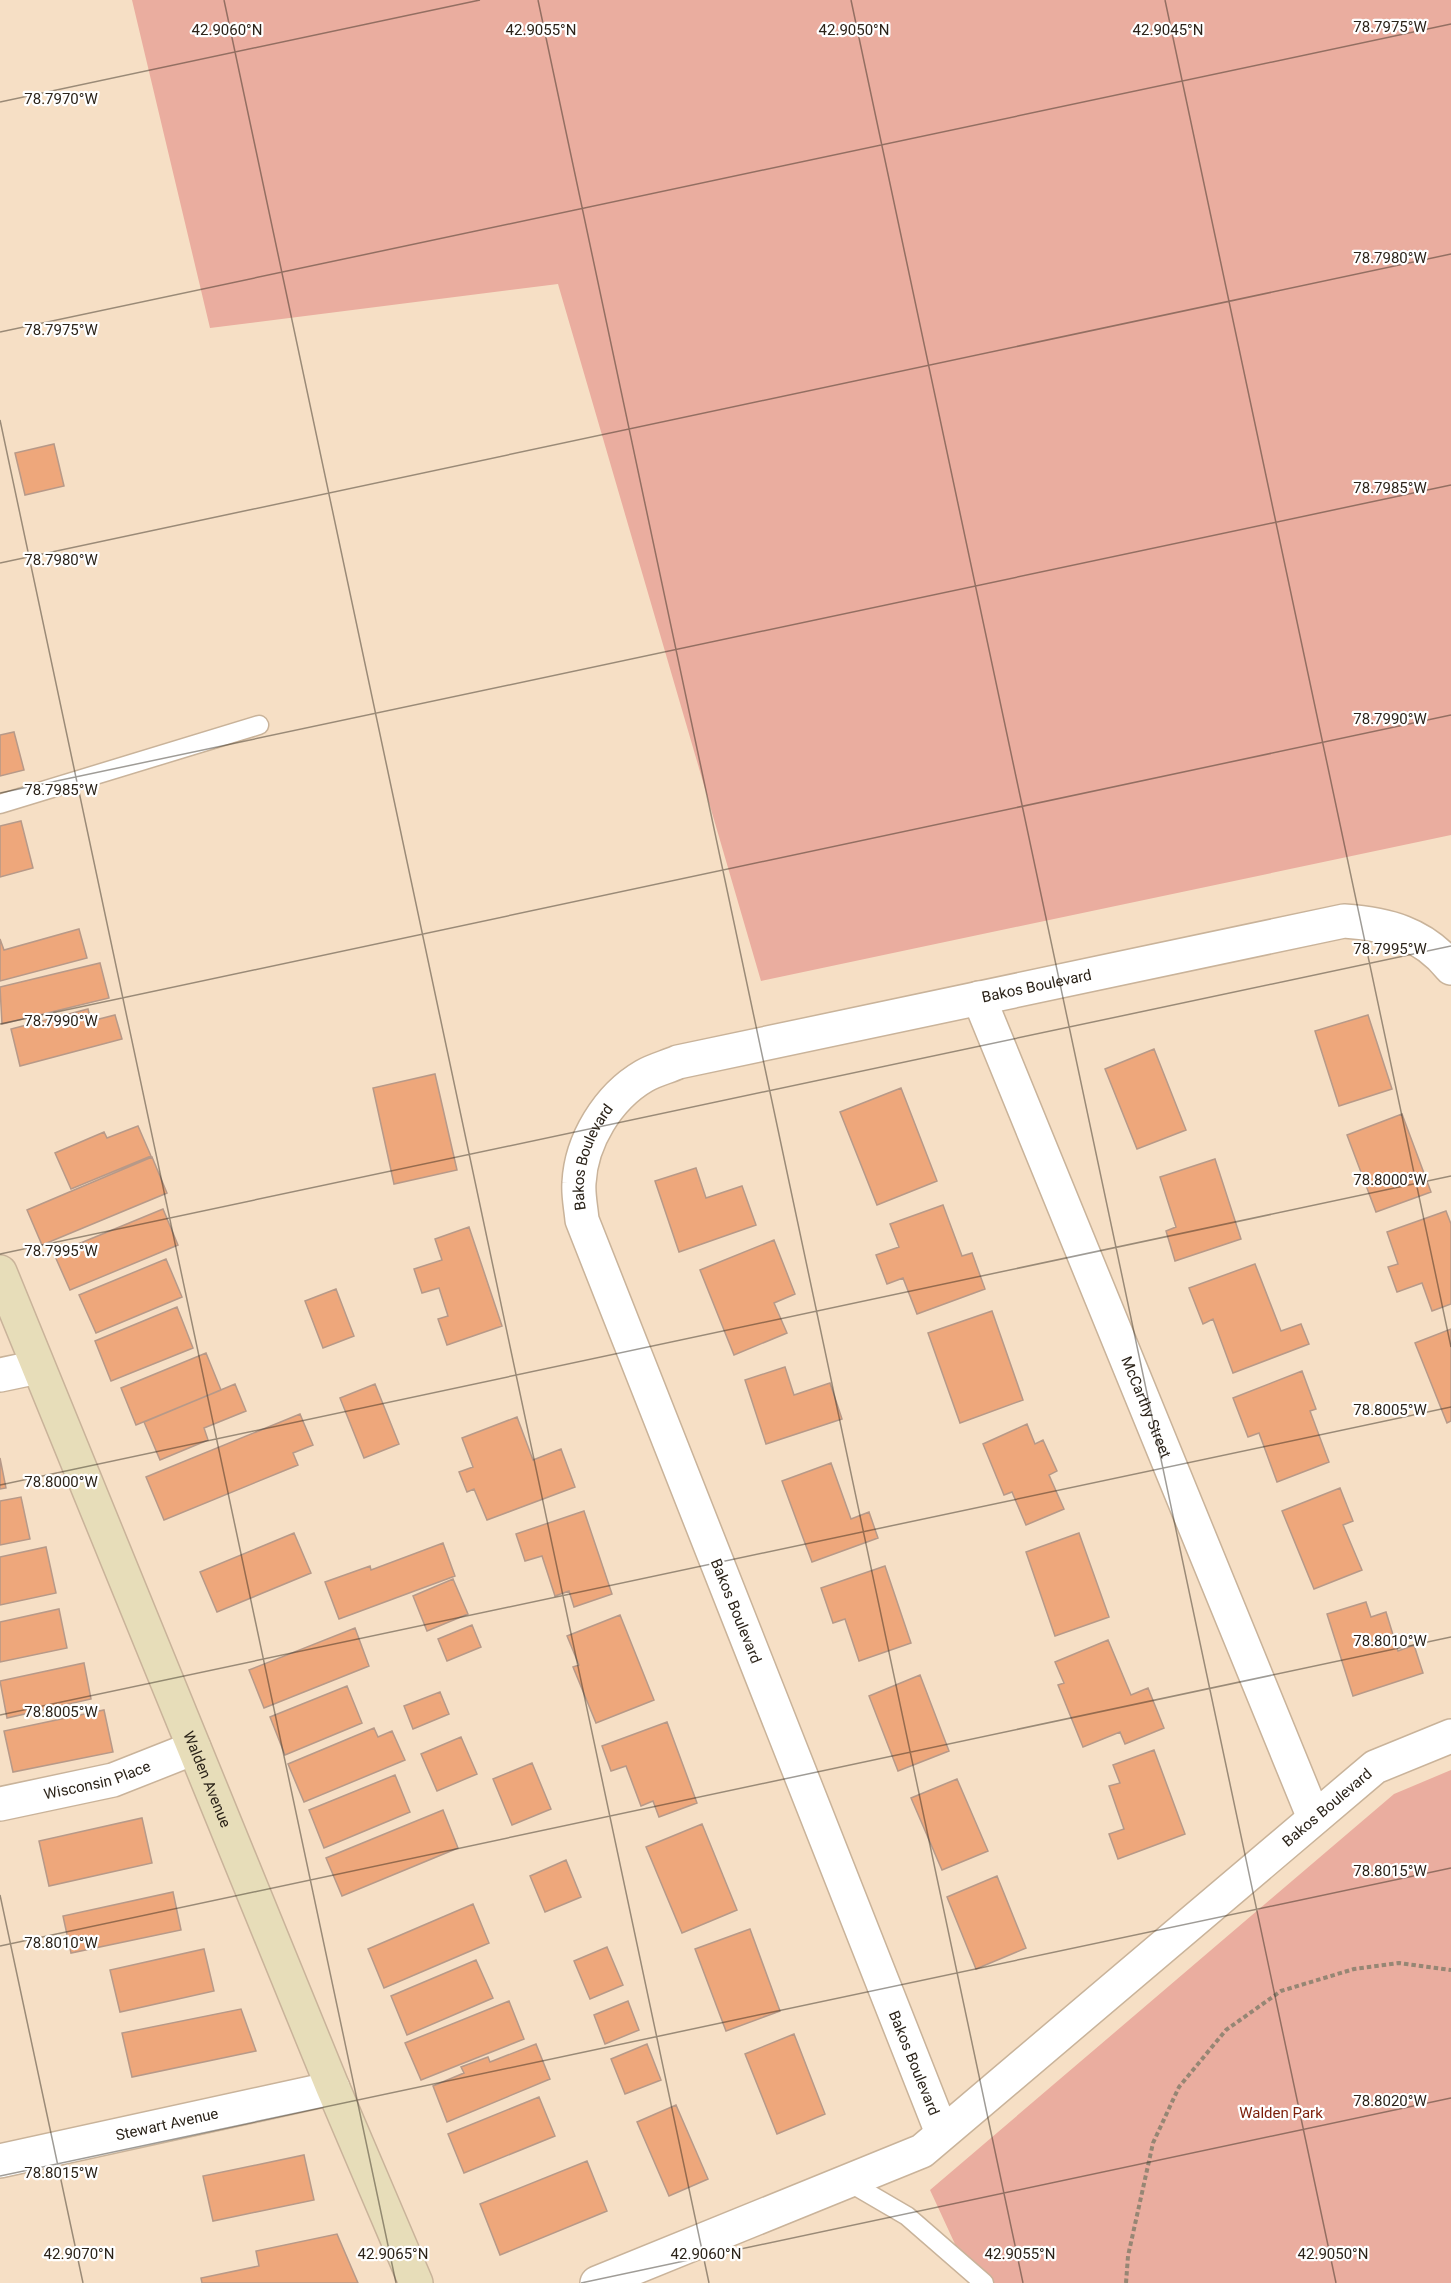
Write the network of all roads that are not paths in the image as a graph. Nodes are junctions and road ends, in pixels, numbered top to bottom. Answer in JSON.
{"nodes":[{"id":1,"x":259,"y":725,"type":"dead end"},
{"id":2,"x":0,"y":804,"type":"edge"},
{"id":3,"x":1451,"y":968,"type":"edge"},
{"id":4,"x":979,"y":998,"type":"junction"},
{"id":5,"x":0,"y":1272,"type":"edge"},
{"id":6,"x":38,"y":1367,"type":"junction"},
{"id":7,"x":0,"y":1375,"type":"edge"},
{"id":8,"x":1451,"y":1736,"type":"edge"},
{"id":9,"x":194,"y":1748,"type":"junction"},
{"id":10,"x":0,"y":1804,"type":"edge"},
{"id":11,"x":1314,"y":1818,"type":"junction"},
{"id":12,"x":333,"y":2088,"type":"junction"},
{"id":13,"x":942,"y":2133,"type":"junction"},
{"id":14,"x":0,"y":2161,"type":"edge"},
{"id":15,"x":847,"y":2181,"type":"junction"},
{"id":16,"x":416,"y":2283,"type":"edge"},
{"id":17,"x":597,"y":2283,"type":"edge"},
{"id":18,"x":984,"y":2283,"type":"edge"}],
"edges":[{"from":1,"to":2,"type":"lane"},
{"from":3,"to":4,"type":"street","name":"Bakos Boulevard"},
{"from":4,"to":11,"type":"street","name":"McCarthy Street"},
{"from":4,"to":13,"type":"street","name":"Bakos Boulevard"},
{"from":5,"to":6,"type":"main road","name":"Walden Avenue"},
{"from":6,"to":7,"type":"street"},
{"from":6,"to":9,"type":"main road","name":"Walden Avenue"},
{"from":8,"to":11,"type":"street","name":"Bakos Boulevard"},
{"from":9,"to":10,"type":"street","name":"Wisconsin Place"},
{"from":9,"to":12,"type":"main road","name":"Walden Avenue"},
{"from":11,"to":13,"type":"street","name":"Bakos Boulevard"},
{"from":12,"to":14,"type":"street","name":"Stewart Avenue"},
{"from":12,"to":16,"type":"main road","name":"Walden Avenue"},
{"from":13,"to":15,"type":"street","name":"Bakos Boulevard"},
{"from":15,"to":17,"type":"street","name":"Bakos Boulevard"},
{"from":15,"to":18,"type":"lane"}]}
